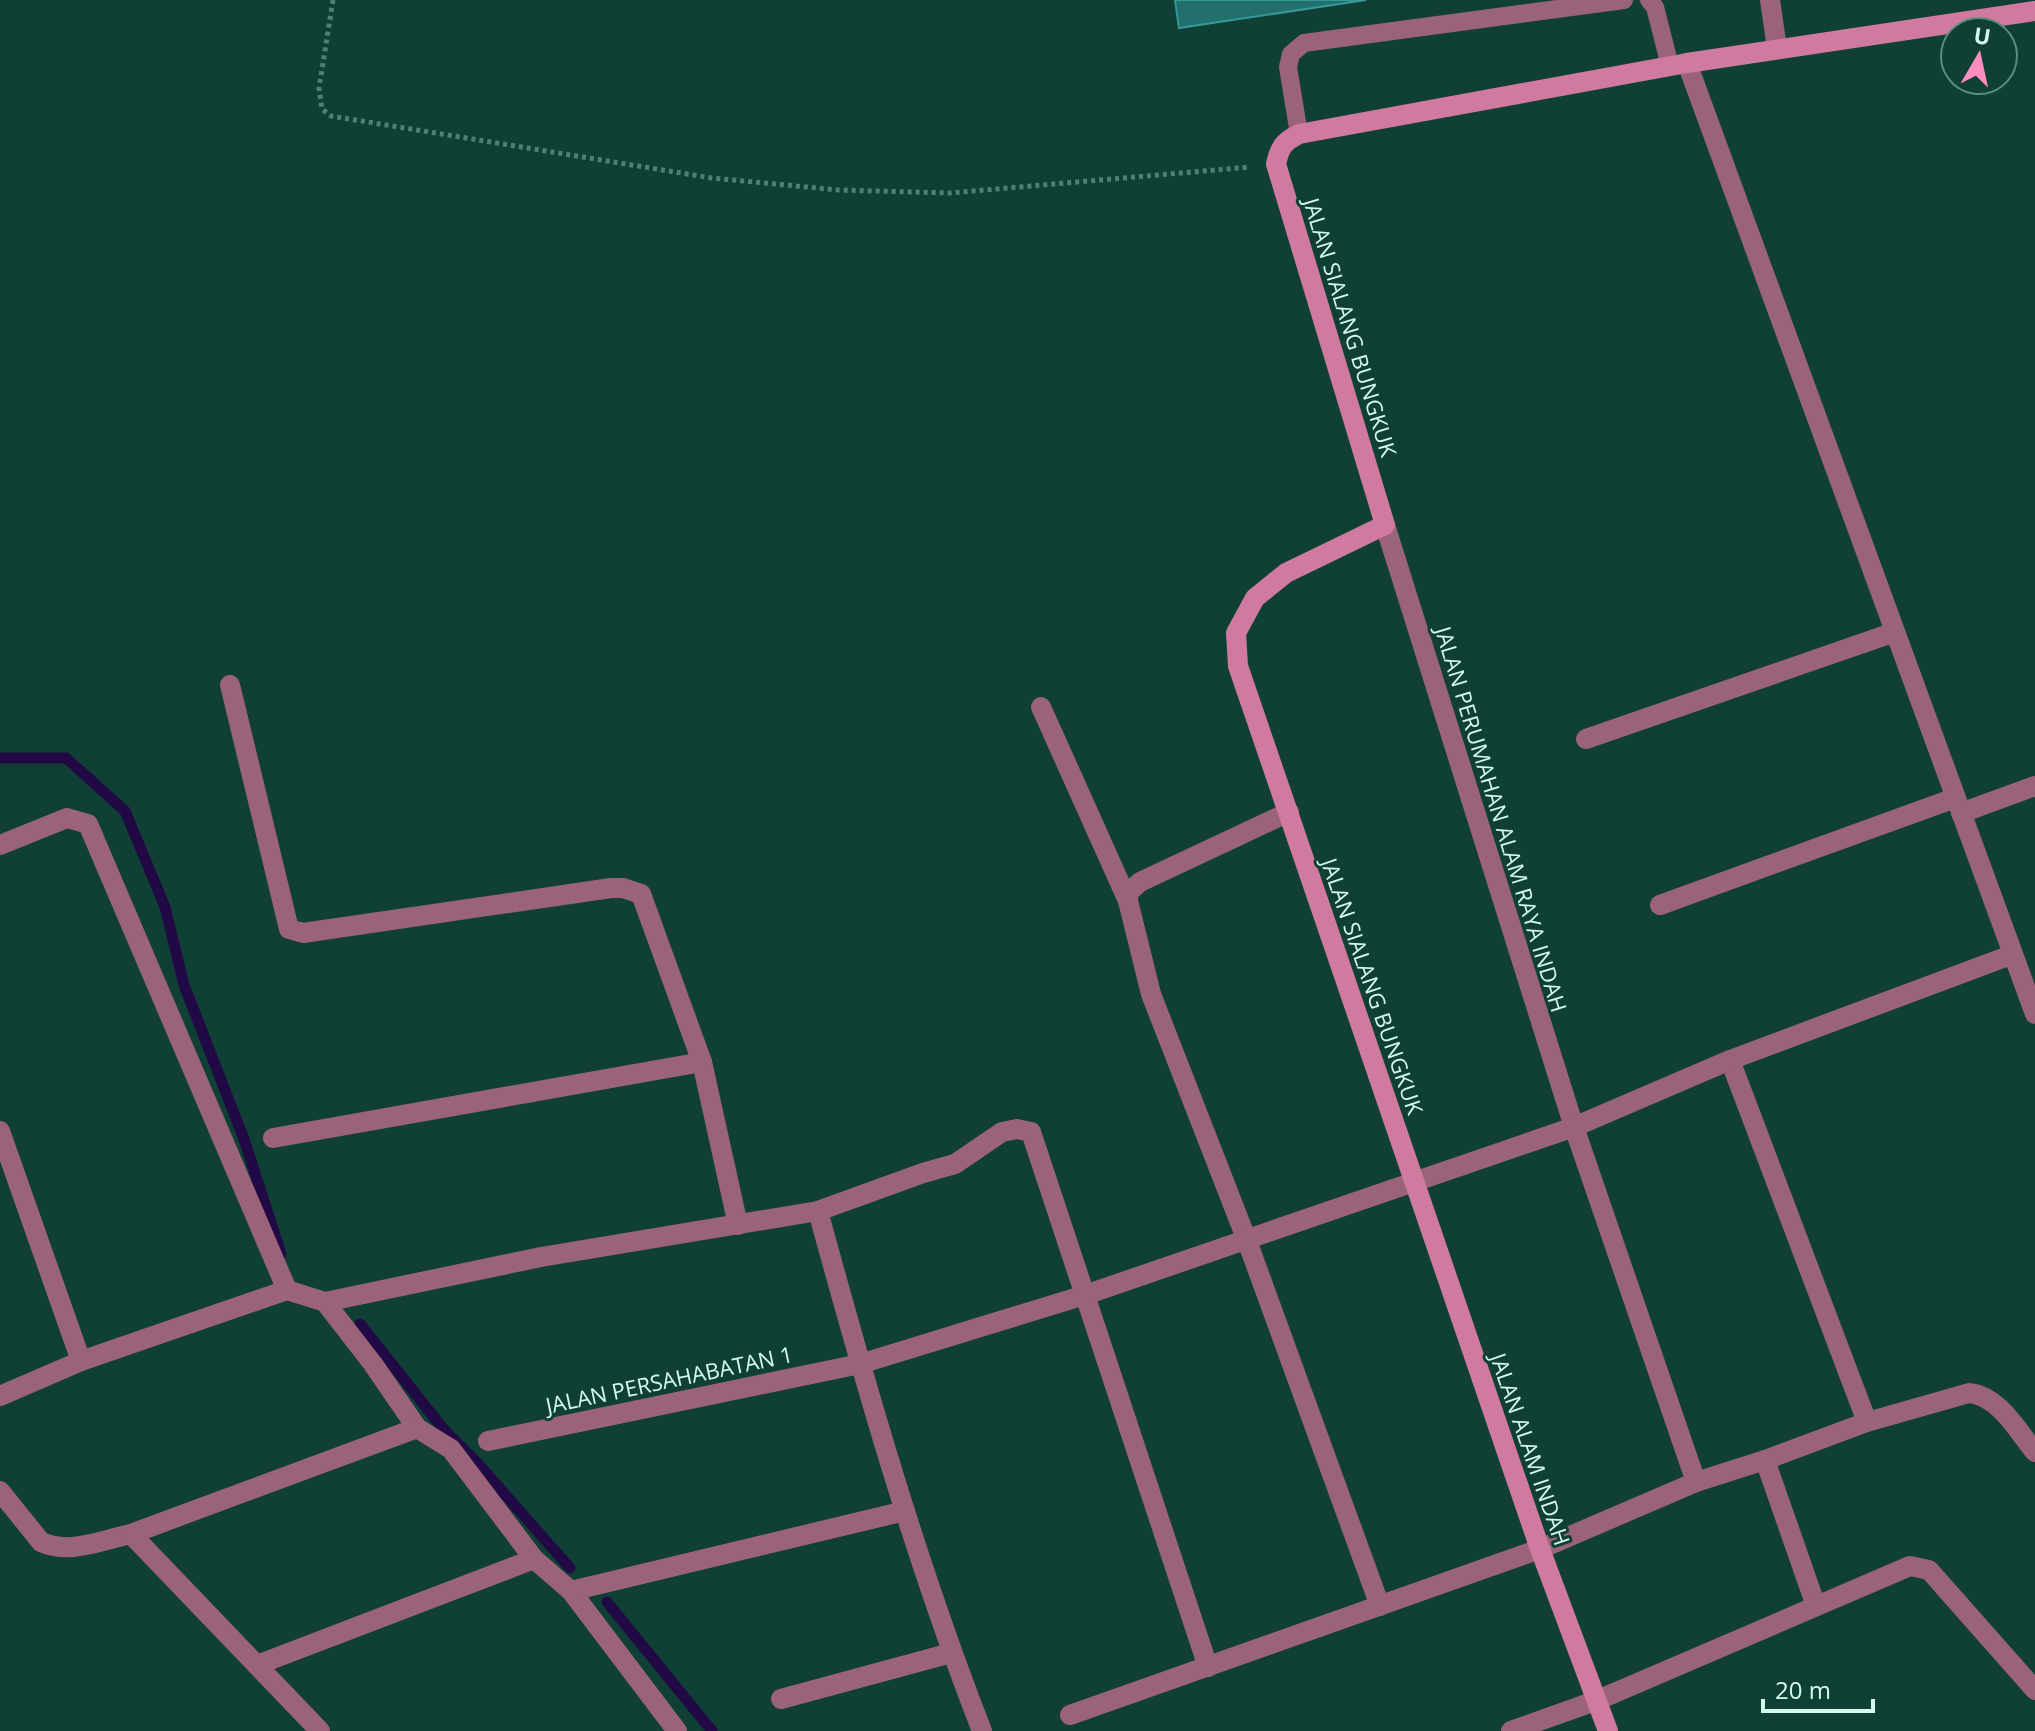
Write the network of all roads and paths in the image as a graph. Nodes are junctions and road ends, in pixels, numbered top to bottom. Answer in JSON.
{"nodes":[{"id":1,"x":333,"y":0,"type":"edge"},
{"id":2,"x":1624,"y":0,"type":"edge"},
{"id":3,"x":1649,"y":0,"type":"edge"},
{"id":4,"x":1770,"y":0,"type":"edge"},
{"id":5,"x":2035,"y":11,"type":"edge"},
{"id":6,"x":1777,"y":48,"type":"junction"},
{"id":7,"x":1679,"y":64,"type":"junction"},
{"id":8,"x":1299,"y":134,"type":"junction"},
{"id":9,"x":1276,"y":164,"type":"junction"},
{"id":10,"x":1385,"y":525,"type":"junction"},
{"id":11,"x":1895,"y":632,"type":"junction"},
{"id":12,"x":230,"y":685,"type":"dead end"},
{"id":13,"x":1041,"y":707,"type":"dead end"},
{"id":14,"x":1586,"y":739,"type":"dead end"},
{"id":15,"x":2035,"y":786,"type":"edge"},
{"id":16,"x":1958,"y":805,"type":"junction"},
{"id":17,"x":1289,"y":812,"type":"junction"},
{"id":18,"x":0,"y":845,"type":"edge"},
{"id":19,"x":1128,"y":901,"type":"junction"},
{"id":20,"x":1660,"y":905,"type":"dead end"},
{"id":21,"x":2011,"y":955,"type":"junction"},
{"id":22,"x":2031,"y":993,"type":"edge"},
{"id":23,"x":2035,"y":1014,"type":"edge"},
{"id":24,"x":1730,"y":1060,"type":"junction"},
{"id":25,"x":702,"y":1062,"type":"junction"},
{"id":26,"x":1574,"y":1127,"type":"junction"},
{"id":27,"x":0,"y":1131,"type":"edge"},
{"id":28,"x":273,"y":1138,"type":"dead end"},
{"id":29,"x":1413,"y":1180,"type":"junction"},
{"id":30,"x":818,"y":1211,"type":"junction"},
{"id":31,"x":738,"y":1225,"type":"junction"},
{"id":32,"x":1246,"y":1238,"type":"junction"},
{"id":33,"x":287,"y":1290,"type":"junction"},
{"id":34,"x":1085,"y":1295,"type":"junction"},
{"id":35,"x":325,"y":1302,"type":"junction"},
{"id":36,"x":81,"y":1361,"type":"junction"},
{"id":37,"x":860,"y":1364,"type":"junction"},
{"id":38,"x":0,"y":1396,"type":"edge"},
{"id":39,"x":1867,"y":1422,"type":"junction"},
{"id":40,"x":417,"y":1428,"type":"junction"},
{"id":41,"x":488,"y":1441,"type":"dead end"},
{"id":42,"x":2035,"y":1452,"type":"edge"},
{"id":43,"x":1765,"y":1460,"type":"junction"},
{"id":44,"x":1696,"y":1482,"type":"junction"},
{"id":45,"x":0,"y":1491,"type":"edge"},
{"id":46,"x":905,"y":1511,"type":"junction"},
{"id":47,"x":131,"y":1534,"type":"junction"},
{"id":48,"x":1540,"y":1549,"type":"junction"},
{"id":49,"x":534,"y":1559,"type":"junction"},
{"id":50,"x":571,"y":1591,"type":"junction"},
{"id":51,"x":1380,"y":1606,"type":"junction"},
{"id":52,"x":1816,"y":1606,"type":"junction"},
{"id":53,"x":951,"y":1653,"type":"junction"},
{"id":54,"x":257,"y":1665,"type":"junction"},
{"id":55,"x":1208,"y":1667,"type":"junction"},
{"id":56,"x":2035,"y":1690,"type":"edge"},
{"id":57,"x":781,"y":1699,"type":"dead end"},
{"id":58,"x":1598,"y":1700,"type":"junction"},
{"id":59,"x":1070,"y":1715,"type":"dead end"},
{"id":60,"x":320,"y":1731,"type":"edge"},
{"id":61,"x":677,"y":1731,"type":"edge"},
{"id":62,"x":982,"y":1731,"type":"edge"},
{"id":63,"x":1511,"y":1731,"type":"edge"},
{"id":64,"x":1608,"y":1731,"type":"edge"}],
"edges":[{"from":1,"to":9,"type":"path"},
{"from":2,"to":8,"type":"lane"},
{"from":3,"to":7,"type":"lane"},
{"from":4,"to":6,"type":"street"},
{"from":5,"to":6,"type":"street"},
{"from":6,"to":7,"type":"street"},
{"from":7,"to":8,"type":"street"},
{"from":7,"to":11,"type":"street"},
{"from":8,"to":9,"type":"street"},
{"from":9,"to":10,"type":"street","name":"JALAN SIALANG BUNGKUK"},
{"from":10,"to":17,"type":"street","name":"JALAN SIALANG BUNGKUK"},
{"from":10,"to":26,"type":"street","name":"JALAN PERUMAHAN ALAM RAYA INDAH"},
{"from":11,"to":14,"type":"street"},
{"from":11,"to":16,"type":"street"},
{"from":12,"to":25,"type":"street"},
{"from":13,"to":19,"type":"street"},
{"from":15,"to":16,"type":"street"},
{"from":16,"to":20,"type":"street"},
{"from":16,"to":21,"type":"street"},
{"from":17,"to":19,"type":"street"},
{"from":17,"to":29,"type":"street","name":"JALAN SIALANG BUNGKUK"},
{"from":18,"to":33,"type":"street"},
{"from":19,"to":32,"type":"street"},
{"from":21,"to":22,"type":"street"},
{"from":21,"to":24,"type":"street"},
{"from":22,"to":23,"type":"street"},
{"from":24,"to":26,"type":"street"},
{"from":24,"to":39,"type":"street"},
{"from":25,"to":28,"type":"street"},
{"from":25,"to":31,"type":"street"},
{"from":26,"to":29,"type":"street"},
{"from":26,"to":44,"type":"street","name":"JALAN PERUMAHAN ALAM RAYA INDAH"},
{"from":27,"to":36,"type":"street"},
{"from":29,"to":32,"type":"street"},
{"from":29,"to":48,"type":"street","name":"JALAN ALAM INDAH"},
{"from":30,"to":31,"type":"street"},
{"from":30,"to":34,"type":"street"},
{"from":30,"to":37,"type":"street"},
{"from":31,"to":35,"type":"street"},
{"from":32,"to":34,"type":"street"},
{"from":32,"to":51,"type":"street"},
{"from":33,"to":35,"type":"street"},
{"from":33,"to":36,"type":"street"},
{"from":34,"to":37,"type":"street","name":"JALAN PERSAHABATAN 1"},
{"from":34,"to":55,"type":"street"},
{"from":35,"to":40,"type":"street"},
{"from":36,"to":38,"type":"street"},
{"from":37,"to":41,"type":"street","name":"JALAN PERSAHABATAN 1"},
{"from":37,"to":46,"type":"street"},
{"from":39,"to":42,"type":"street"},
{"from":39,"to":43,"type":"street"},
{"from":40,"to":47,"type":"street"},
{"from":40,"to":49,"type":"street"},
{"from":43,"to":44,"type":"street"},
{"from":43,"to":52,"type":"street"},
{"from":44,"to":48,"type":"street"},
{"from":45,"to":47,"type":"street"},
{"from":46,"to":50,"type":"street"},
{"from":46,"to":53,"type":"street"},
{"from":47,"to":54,"type":"street"},
{"from":48,"to":51,"type":"street"},
{"from":48,"to":58,"type":"street","name":"JALAN ALAM INDAH"},
{"from":49,"to":50,"type":"street"},
{"from":49,"to":54,"type":"street"},
{"from":50,"to":61,"type":"street"},
{"from":51,"to":55,"type":"street"},
{"from":52,"to":56,"type":"street"},
{"from":52,"to":58,"type":"street"},
{"from":53,"to":57,"type":"street"},
{"from":53,"to":62,"type":"street"},
{"from":54,"to":60,"type":"street"},
{"from":55,"to":59,"type":"street"},
{"from":58,"to":63,"type":"street"},
{"from":58,"to":64,"type":"street","name":"JALAN ALAM INDAH"}]}
